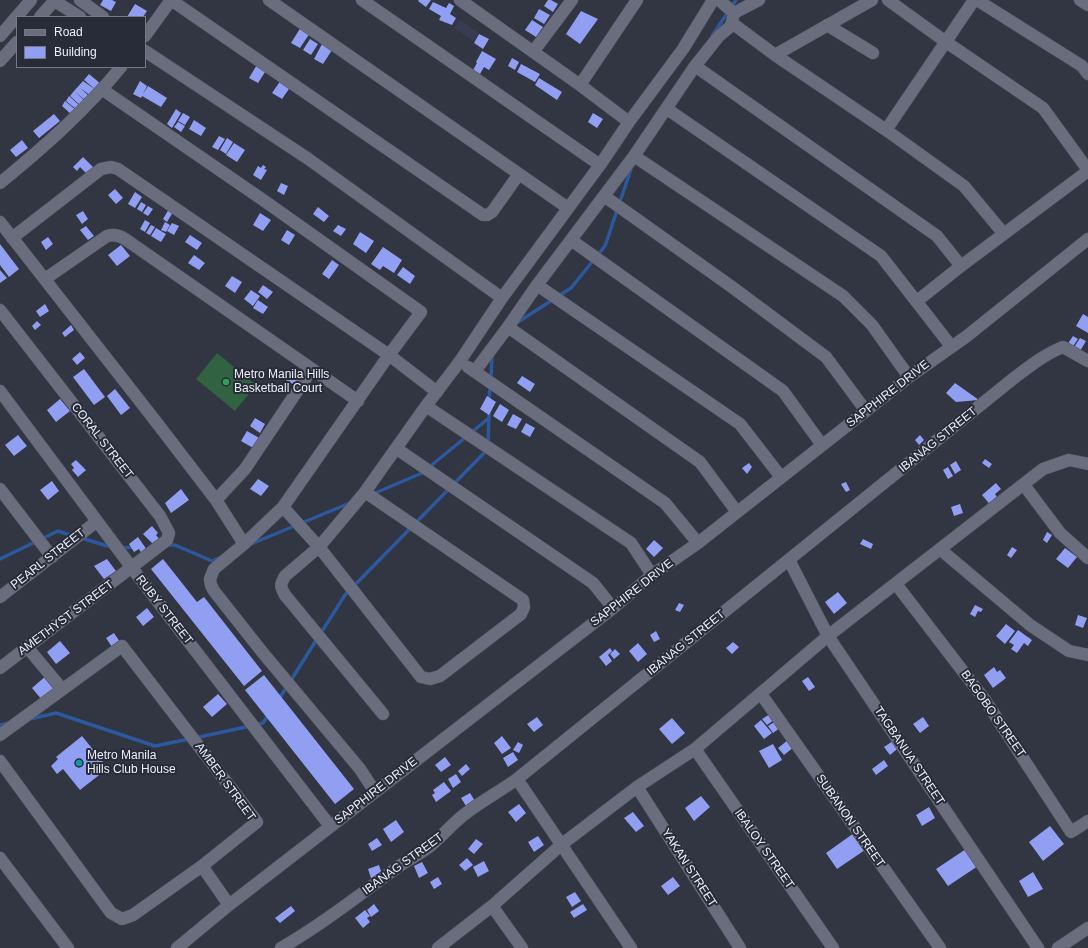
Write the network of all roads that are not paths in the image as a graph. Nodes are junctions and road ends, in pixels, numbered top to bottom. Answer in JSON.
{"nodes":[{"id":1,"x":31,"y":0,"type":"edge"},
{"id":2,"x":54,"y":0,"type":"edge"},
{"id":3,"x":80,"y":0,"type":"edge"},
{"id":4,"x":171,"y":0,"type":"edge"},
{"id":5,"x":268,"y":0,"type":"edge"},
{"id":6,"x":362,"y":0,"type":"edge"},
{"id":7,"x":460,"y":0,"type":"edge"},
{"id":8,"x":572,"y":0,"type":"edge"},
{"id":9,"x":637,"y":0,"type":"edge"},
{"id":10,"x":713,"y":0,"type":"edge"},
{"id":11,"x":719,"y":0,"type":"edge"},
{"id":12,"x":759,"y":0,"type":"edge"},
{"id":13,"x":872,"y":0,"type":"edge"},
{"id":14,"x":888,"y":0,"type":"edge"},
{"id":15,"x":974,"y":0,"type":"edge"},
{"id":16,"x":977,"y":0,"type":"edge"},
{"id":17,"x":1080,"y":0,"type":"edge"},
{"id":18,"x":1088,"y":5,"type":"edge"},
{"id":19,"x":734,"y":14,"type":"junction"},
{"id":20,"x":17,"y":16,"type":"edge"},
{"id":21,"x":41,"y":16,"type":"edge"},
{"id":22,"x":78,"y":16,"type":"edge"},
{"id":23,"x":102,"y":16,"type":"edge"},
{"id":24,"x":16,"y":17,"type":"edge"},
{"id":25,"x":827,"y":25,"type":"junction"},
{"id":26,"x":731,"y":26,"type":"junction"},
{"id":27,"x":146,"y":35,"type":"edge"},
{"id":28,"x":0,"y":36,"type":"edge"},
{"id":29,"x":946,"y":42,"type":"junction"},
{"id":30,"x":16,"y":43,"type":"edge"},
{"id":31,"x":146,"y":52,"type":"edge"},
{"id":32,"x":534,"y":52,"type":"junction"},
{"id":33,"x":873,"y":53,"type":"dead end"},
{"id":34,"x":775,"y":55,"type":"junction"},
{"id":35,"x":0,"y":61,"type":"edge"},
{"id":36,"x":695,"y":66,"type":"junction"},
{"id":37,"x":120,"y":68,"type":"edge"},
{"id":38,"x":1088,"y":74,"type":"edge"},
{"id":39,"x":580,"y":85,"type":"junction"},
{"id":40,"x":103,"y":90,"type":"junction"},
{"id":41,"x":667,"y":110,"type":"junction"},
{"id":42,"x":629,"y":122,"type":"junction"},
{"id":43,"x":886,"y":130,"type":"junction"},
{"id":44,"x":634,"y":156,"type":"junction"},
{"id":45,"x":600,"y":165,"type":"junction"},
{"id":46,"x":1088,"y":170,"type":"edge"},
{"id":47,"x":519,"y":174,"type":"junction"},
{"id":48,"x":0,"y":183,"type":"edge"},
{"id":49,"x":604,"y":196,"type":"junction"},
{"id":50,"x":568,"y":208,"type":"junction"},
{"id":51,"x":0,"y":222,"type":"edge"},
{"id":52,"x":1004,"y":234,"type":"junction"},
{"id":53,"x":12,"y":238,"type":"junction"},
{"id":54,"x":1088,"y":239,"type":"edge"},
{"id":55,"x":571,"y":240,"type":"junction"},
{"id":56,"x":961,"y":266,"type":"junction"},
{"id":57,"x":45,"y":279,"type":"junction"},
{"id":58,"x":537,"y":285,"type":"junction"},
{"id":59,"x":502,"y":298,"type":"junction"},
{"id":60,"x":917,"y":301,"type":"junction"},
{"id":61,"x":0,"y":310,"type":"edge"},
{"id":62,"x":508,"y":327,"type":"junction"},
{"id":63,"x":951,"y":346,"type":"junction"},
{"id":64,"x":389,"y":355,"type":"junction"},
{"id":65,"x":460,"y":361,"type":"junction"},
{"id":66,"x":1088,"y":361,"type":"edge"},
{"id":67,"x":312,"y":370,"type":"junction"},
{"id":68,"x":475,"y":371,"type":"junction"},
{"id":69,"x":909,"y":377,"type":"junction"},
{"id":70,"x":0,"y":392,"type":"edge"},
{"id":71,"x":437,"y":392,"type":"junction"},
{"id":72,"x":358,"y":401,"type":"junction"},
{"id":73,"x":426,"y":406,"type":"junction"},
{"id":74,"x":866,"y":411,"type":"junction"},
{"id":75,"x":822,"y":445,"type":"junction"},
{"id":76,"x":397,"y":449,"type":"junction"},
{"id":77,"x":1088,"y":464,"type":"edge"},
{"id":78,"x":781,"y":477,"type":"junction"},
{"id":79,"x":1024,"y":485,"type":"junction"},
{"id":80,"x":0,"y":489,"type":"edge"},
{"id":81,"x":365,"y":492,"type":"junction"},
{"id":82,"x":216,"y":500,"type":"junction"},
{"id":83,"x":283,"y":507,"type":"junction"},
{"id":84,"x":737,"y":512,"type":"junction"},
{"id":85,"x":96,"y":522,"type":"junction"},
{"id":86,"x":698,"y":543,"type":"junction"},
{"id":87,"x":244,"y":544,"type":"junction"},
{"id":88,"x":319,"y":547,"type":"junction"},
{"id":89,"x":941,"y":550,"type":"junction"},
{"id":90,"x":52,"y":557,"type":"junction"},
{"id":91,"x":1088,"y":558,"type":"edge"},
{"id":92,"x":789,"y":560,"type":"junction"},
{"id":93,"x":132,"y":568,"type":"junction"},
{"id":94,"x":652,"y":575,"type":"junction"},
{"id":95,"x":896,"y":584,"type":"junction"},
{"id":96,"x":2,"y":590,"type":"edge"},
{"id":97,"x":613,"y":608,"type":"junction"},
{"id":98,"x":828,"y":636,"type":"junction"},
{"id":99,"x":27,"y":647,"type":"junction"},
{"id":100,"x":1088,"y":655,"type":"edge"},
{"id":101,"x":0,"y":668,"type":"edge"},
{"id":102,"x":62,"y":689,"type":"junction"},
{"id":103,"x":760,"y":694,"type":"junction"},
{"id":104,"x":383,"y":714,"type":"dead end"},
{"id":105,"x":0,"y":735,"type":"edge"},
{"id":106,"x":695,"y":749,"type":"junction"},
{"id":107,"x":0,"y":761,"type":"edge"},
{"id":108,"x":517,"y":779,"type":"junction"},
{"id":109,"x":637,"y":787,"type":"junction"},
{"id":110,"x":375,"y":792,"type":"junction"},
{"id":111,"x":1088,"y":821,"type":"edge"},
{"id":112,"x":330,"y":826,"type":"junction"},
{"id":113,"x":561,"y":844,"type":"junction"},
{"id":114,"x":0,"y":858,"type":"edge"},
{"id":115,"x":202,"y":866,"type":"junction"},
{"id":116,"x":229,"y":905,"type":"junction"},
{"id":117,"x":492,"y":906,"type":"junction"},
{"id":118,"x":1088,"y":928,"type":"edge"},
{"id":119,"x":68,"y":948,"type":"edge"},
{"id":120,"x":177,"y":948,"type":"edge"},
{"id":121,"x":280,"y":948,"type":"edge"},
{"id":122,"x":438,"y":948,"type":"edge"},
{"id":123,"x":522,"y":948,"type":"edge"},
{"id":124,"x":632,"y":948,"type":"edge"},
{"id":125,"x":740,"y":948,"type":"edge"},
{"id":126,"x":833,"y":948,"type":"edge"},
{"id":127,"x":940,"y":948,"type":"edge"},
{"id":128,"x":1038,"y":948,"type":"edge"},
{"id":129,"x":1058,"y":948,"type":"edge"}],
"edges":[{"from":1,"to":20,"type":"street"},
{"from":2,"to":21,"type":"street"},
{"from":2,"to":22,"type":"street"},
{"from":3,"to":23,"type":"street"},
{"from":4,"to":27,"type":"street"},
{"from":4,"to":47,"type":"street"},
{"from":5,"to":47,"type":"street"},
{"from":6,"to":45,"type":"street"},
{"from":7,"to":32,"type":"street"},
{"from":8,"to":32,"type":"street"},
{"from":9,"to":39,"type":"street"},
{"from":10,"to":42,"type":"street"},
{"from":11,"to":19,"type":"street"},
{"from":12,"to":19,"type":"street"},
{"from":13,"to":25,"type":"street"},
{"from":14,"to":29,"type":"street"},
{"from":15,"to":29,"type":"street"},
{"from":16,"to":38,"type":"street"},
{"from":17,"to":18,"type":"street"},
{"from":19,"to":26,"type":"street"},
{"from":24,"to":28,"type":"street"},
{"from":25,"to":33,"type":"street"},
{"from":25,"to":34,"type":"street"},
{"from":26,"to":34,"type":"street"},
{"from":26,"to":36,"type":"street"},
{"from":29,"to":43,"type":"street"},
{"from":29,"to":46,"type":"street"},
{"from":30,"to":35,"type":"street"},
{"from":31,"to":59,"type":"street"},
{"from":32,"to":39,"type":"street"},
{"from":34,"to":43,"type":"street"},
{"from":36,"to":41,"type":"street"},
{"from":36,"to":56,"type":"street"},
{"from":37,"to":40,"type":"street"},
{"from":39,"to":42,"type":"street"},
{"from":40,"to":48,"type":"street"},
{"from":40,"to":64,"type":"street"},
{"from":41,"to":44,"type":"street"},
{"from":41,"to":60,"type":"street"},
{"from":42,"to":45,"type":"street"},
{"from":43,"to":52,"type":"street"},
{"from":44,"to":49,"type":"street"},
{"from":44,"to":69,"type":"street"},
{"from":45,"to":50,"type":"street"},
{"from":46,"to":52,"type":"street"},
{"from":47,"to":50,"type":"street"},
{"from":49,"to":55,"type":"street"},
{"from":49,"to":74,"type":"street"},
{"from":50,"to":59,"type":"street"},
{"from":51,"to":53,"type":"street"},
{"from":52,"to":56,"type":"street"},
{"from":53,"to":57,"type":"street"},
{"from":53,"to":64,"type":"street"},
{"from":54,"to":63,"type":"street","name":"SAPPHIRE DRIVE"},
{"from":55,"to":58,"type":"street"},
{"from":55,"to":75,"type":"street"},
{"from":56,"to":60,"type":"street"},
{"from":57,"to":67,"type":"street"},
{"from":57,"to":82,"type":"street"},
{"from":58,"to":62,"type":"street"},
{"from":58,"to":78,"type":"street"},
{"from":59,"to":65,"type":"street"},
{"from":60,"to":63,"type":"street"},
{"from":61,"to":93,"type":"street","name":"CORAL STREET"},
{"from":62,"to":68,"type":"street"},
{"from":62,"to":84,"type":"street"},
{"from":63,"to":69,"type":"street","name":"SAPPHIRE DRIVE"},
{"from":64,"to":71,"type":"street"},
{"from":64,"to":72,"type":"street"},
{"from":65,"to":68,"type":"street"},
{"from":65,"to":71,"type":"street"},
{"from":66,"to":92,"type":"street","name":"IBANAG STREET"},
{"from":67,"to":72,"type":"street"},
{"from":67,"to":82,"type":"street"},
{"from":68,"to":86,"type":"street"},
{"from":69,"to":74,"type":"street","name":"SAPPHIRE DRIVE"},
{"from":70,"to":85,"type":"street","name":"RUBY STREET"},
{"from":71,"to":73,"type":"street"},
{"from":72,"to":83,"type":"street"},
{"from":73,"to":76,"type":"street"},
{"from":73,"to":94,"type":"street"},
{"from":74,"to":75,"type":"street","name":"SAPPHIRE DRIVE"},
{"from":75,"to":78,"type":"street","name":"SAPPHIRE DRIVE"},
{"from":76,"to":81,"type":"street"},
{"from":76,"to":97,"type":"street"},
{"from":77,"to":79,"type":"street"},
{"from":78,"to":84,"type":"street","name":"SAPPHIRE DRIVE"},
{"from":79,"to":89,"type":"street"},
{"from":79,"to":91,"type":"street"},
{"from":80,"to":90,"type":"street"},
{"from":81,"to":88,"type":"street"},
{"from":81,"to":88,"type":"street"},
{"from":82,"to":87,"type":"street"},
{"from":83,"to":87,"type":"street"},
{"from":83,"to":88,"type":"street"},
{"from":84,"to":86,"type":"street","name":"SAPPHIRE DRIVE"},
{"from":85,"to":90,"type":"street","name":"PEARL STREET"},
{"from":85,"to":93,"type":"street","name":"RUBY STREET"},
{"from":86,"to":94,"type":"street","name":"SAPPHIRE DRIVE"},
{"from":87,"to":110,"type":"street"},
{"from":88,"to":104,"type":"street"},
{"from":89,"to":95,"type":"street"},
{"from":89,"to":100,"type":"street"},
{"from":90,"to":96,"type":"street","name":"PEARL STREET"},
{"from":92,"to":98,"type":"street","name":"TAGBANUA STREET"},
{"from":92,"to":108,"type":"street","name":"IBANAG STREET"},
{"from":93,"to":99,"type":"street","name":"AMETHYST STREET"},
{"from":93,"to":112,"type":"street","name":"RUBY STREET"},
{"from":94,"to":97,"type":"street","name":"SAPPHIRE DRIVE"},
{"from":95,"to":98,"type":"street"},
{"from":95,"to":111,"type":"street","name":"BAGOBO STREET"},
{"from":97,"to":110,"type":"street","name":"SAPPHIRE DRIVE"},
{"from":98,"to":103,"type":"street"},
{"from":98,"to":128,"type":"street","name":"TAGBANUA STREET"},
{"from":99,"to":101,"type":"street","name":"AMETHYST STREET"},
{"from":99,"to":102,"type":"street"},
{"from":102,"to":105,"type":"street","name":"AMBER STREET"},
{"from":102,"to":115,"type":"street","name":"AMBER STREET"},
{"from":103,"to":106,"type":"street"},
{"from":103,"to":127,"type":"street","name":"SUBANON STREET"},
{"from":106,"to":109,"type":"street"},
{"from":106,"to":126,"type":"street","name":"IBALOY STREET"},
{"from":107,"to":115,"type":"street","name":"AMBER STREET"},
{"from":108,"to":113,"type":"street"},
{"from":108,"to":121,"type":"street","name":"IBANAG STREET"},
{"from":109,"to":113,"type":"street"},
{"from":109,"to":125,"type":"street","name":"YAKAN STREET"},
{"from":110,"to":112,"type":"street","name":"SAPPHIRE DRIVE"},
{"from":112,"to":116,"type":"street","name":"SAPPHIRE DRIVE"},
{"from":113,"to":117,"type":"street"},
{"from":113,"to":124,"type":"street"},
{"from":114,"to":119,"type":"street"},
{"from":115,"to":116,"type":"street"},
{"from":116,"to":120,"type":"street","name":"SAPPHIRE DRIVE"},
{"from":117,"to":122,"type":"street"},
{"from":117,"to":123,"type":"street"},
{"from":118,"to":129,"type":"street"}]}
